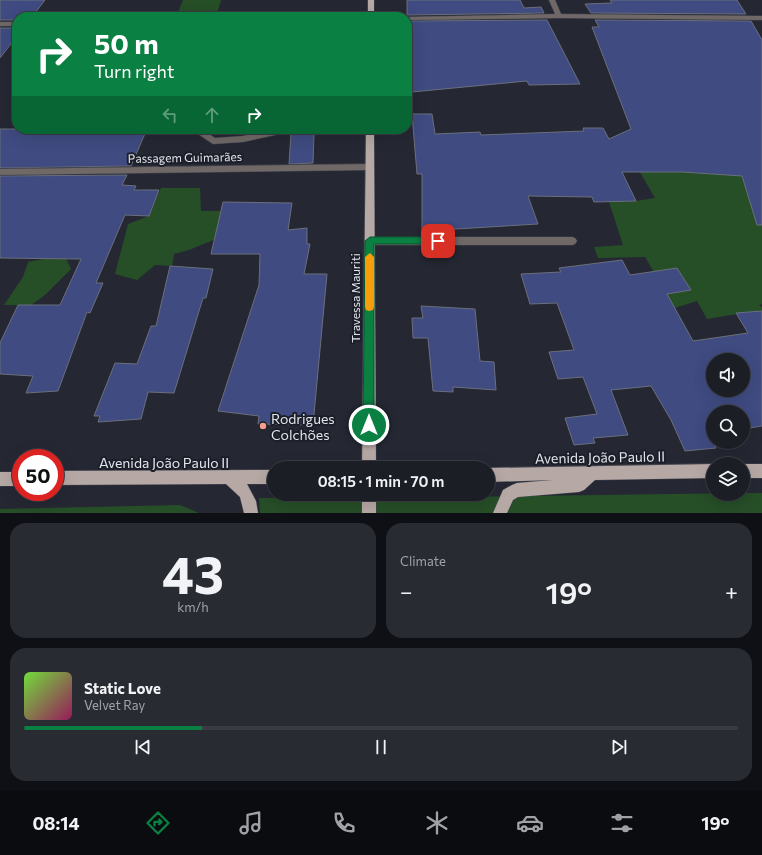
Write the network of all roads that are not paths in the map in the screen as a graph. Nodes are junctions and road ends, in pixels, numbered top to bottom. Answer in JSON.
{"nodes":[{"id":1,"x":371,"y":0,"type":"edge"},
{"id":2,"x":552,"y":0,"type":"edge"},
{"id":3,"x":371,"y":12,"type":"edge"},
{"id":4,"x":559,"y":16,"type":"junction"},
{"id":5,"x":412,"y":18,"type":"edge"},
{"id":6,"x":762,"y":18,"type":"edge"},
{"id":7,"x":0,"y":24,"type":"edge"},
{"id":8,"x":12,"y":24,"type":"edge"},
{"id":9,"x":202,"y":134,"type":"edge"},
{"id":10,"x":266,"y":134,"type":"edge"},
{"id":11,"x":370,"y":134,"type":"edge"},
{"id":12,"x":370,"y":167,"type":"junction"},
{"id":13,"x":0,"y":172,"type":"edge"},
{"id":14,"x":370,"y":241,"type":"junction"},
{"id":15,"x":572,"y":241,"type":"dead end"},
{"id":16,"x":369,"y":461,"type":"edge"},
{"id":17,"x":762,"y":470,"type":"edge"},
{"id":18,"x":706,"y":471,"type":"edge"},
{"id":19,"x":750,"y":471,"type":"edge"},
{"id":20,"x":593,"y":473,"type":"junction"},
{"id":21,"x":495,"y":475,"type":"edge"},
{"id":22,"x":267,"y":477,"type":"edge"},
{"id":23,"x":64,"y":478,"type":"edge"},
{"id":24,"x":227,"y":478,"type":"junction"},
{"id":25,"x":0,"y":479,"type":"edge"},
{"id":26,"x":12,"y":479,"type":"edge"},
{"id":27,"x":369,"y":501,"type":"edge"},
{"id":28,"x":251,"y":513,"type":"edge"},
{"id":29,"x":369,"y":513,"type":"edge"},
{"id":30,"x":500,"y":513,"type":"edge"}],
"edges":[{"from":1,"to":3,"type":"main road"},
{"from":2,"to":4,"type":"street"},
{"from":4,"to":5,"type":"street"},
{"from":4,"to":6,"type":"street"},
{"from":7,"to":8,"type":"street"},
{"from":9,"to":10,"type":"street"},
{"from":11,"to":12,"type":"main road","name":"Travessa Mauriti"},
{"from":12,"to":13,"type":"street","name":"Passagem Guimarães"},
{"from":12,"to":14,"type":"main road","name":"Travessa Mauriti"},
{"from":14,"to":15,"type":"street"},
{"from":14,"to":16,"type":"main road","name":"Travessa Mauriti"},
{"from":17,"to":19,"type":"main road"},
{"from":18,"to":20,"type":"main road","name":"Avenida João Paulo II"},
{"from":20,"to":21,"type":"main road","name":"Avenida João Paulo II"},
{"from":20,"to":30,"type":"main road"},
{"from":22,"to":24,"type":"main road","name":"Avenida João Paulo II"},
{"from":23,"to":24,"type":"main road","name":"Avenida João Paulo II"},
{"from":24,"to":28,"type":"main road"},
{"from":25,"to":26,"type":"main road"},
{"from":27,"to":29,"type":"main road"}]}
